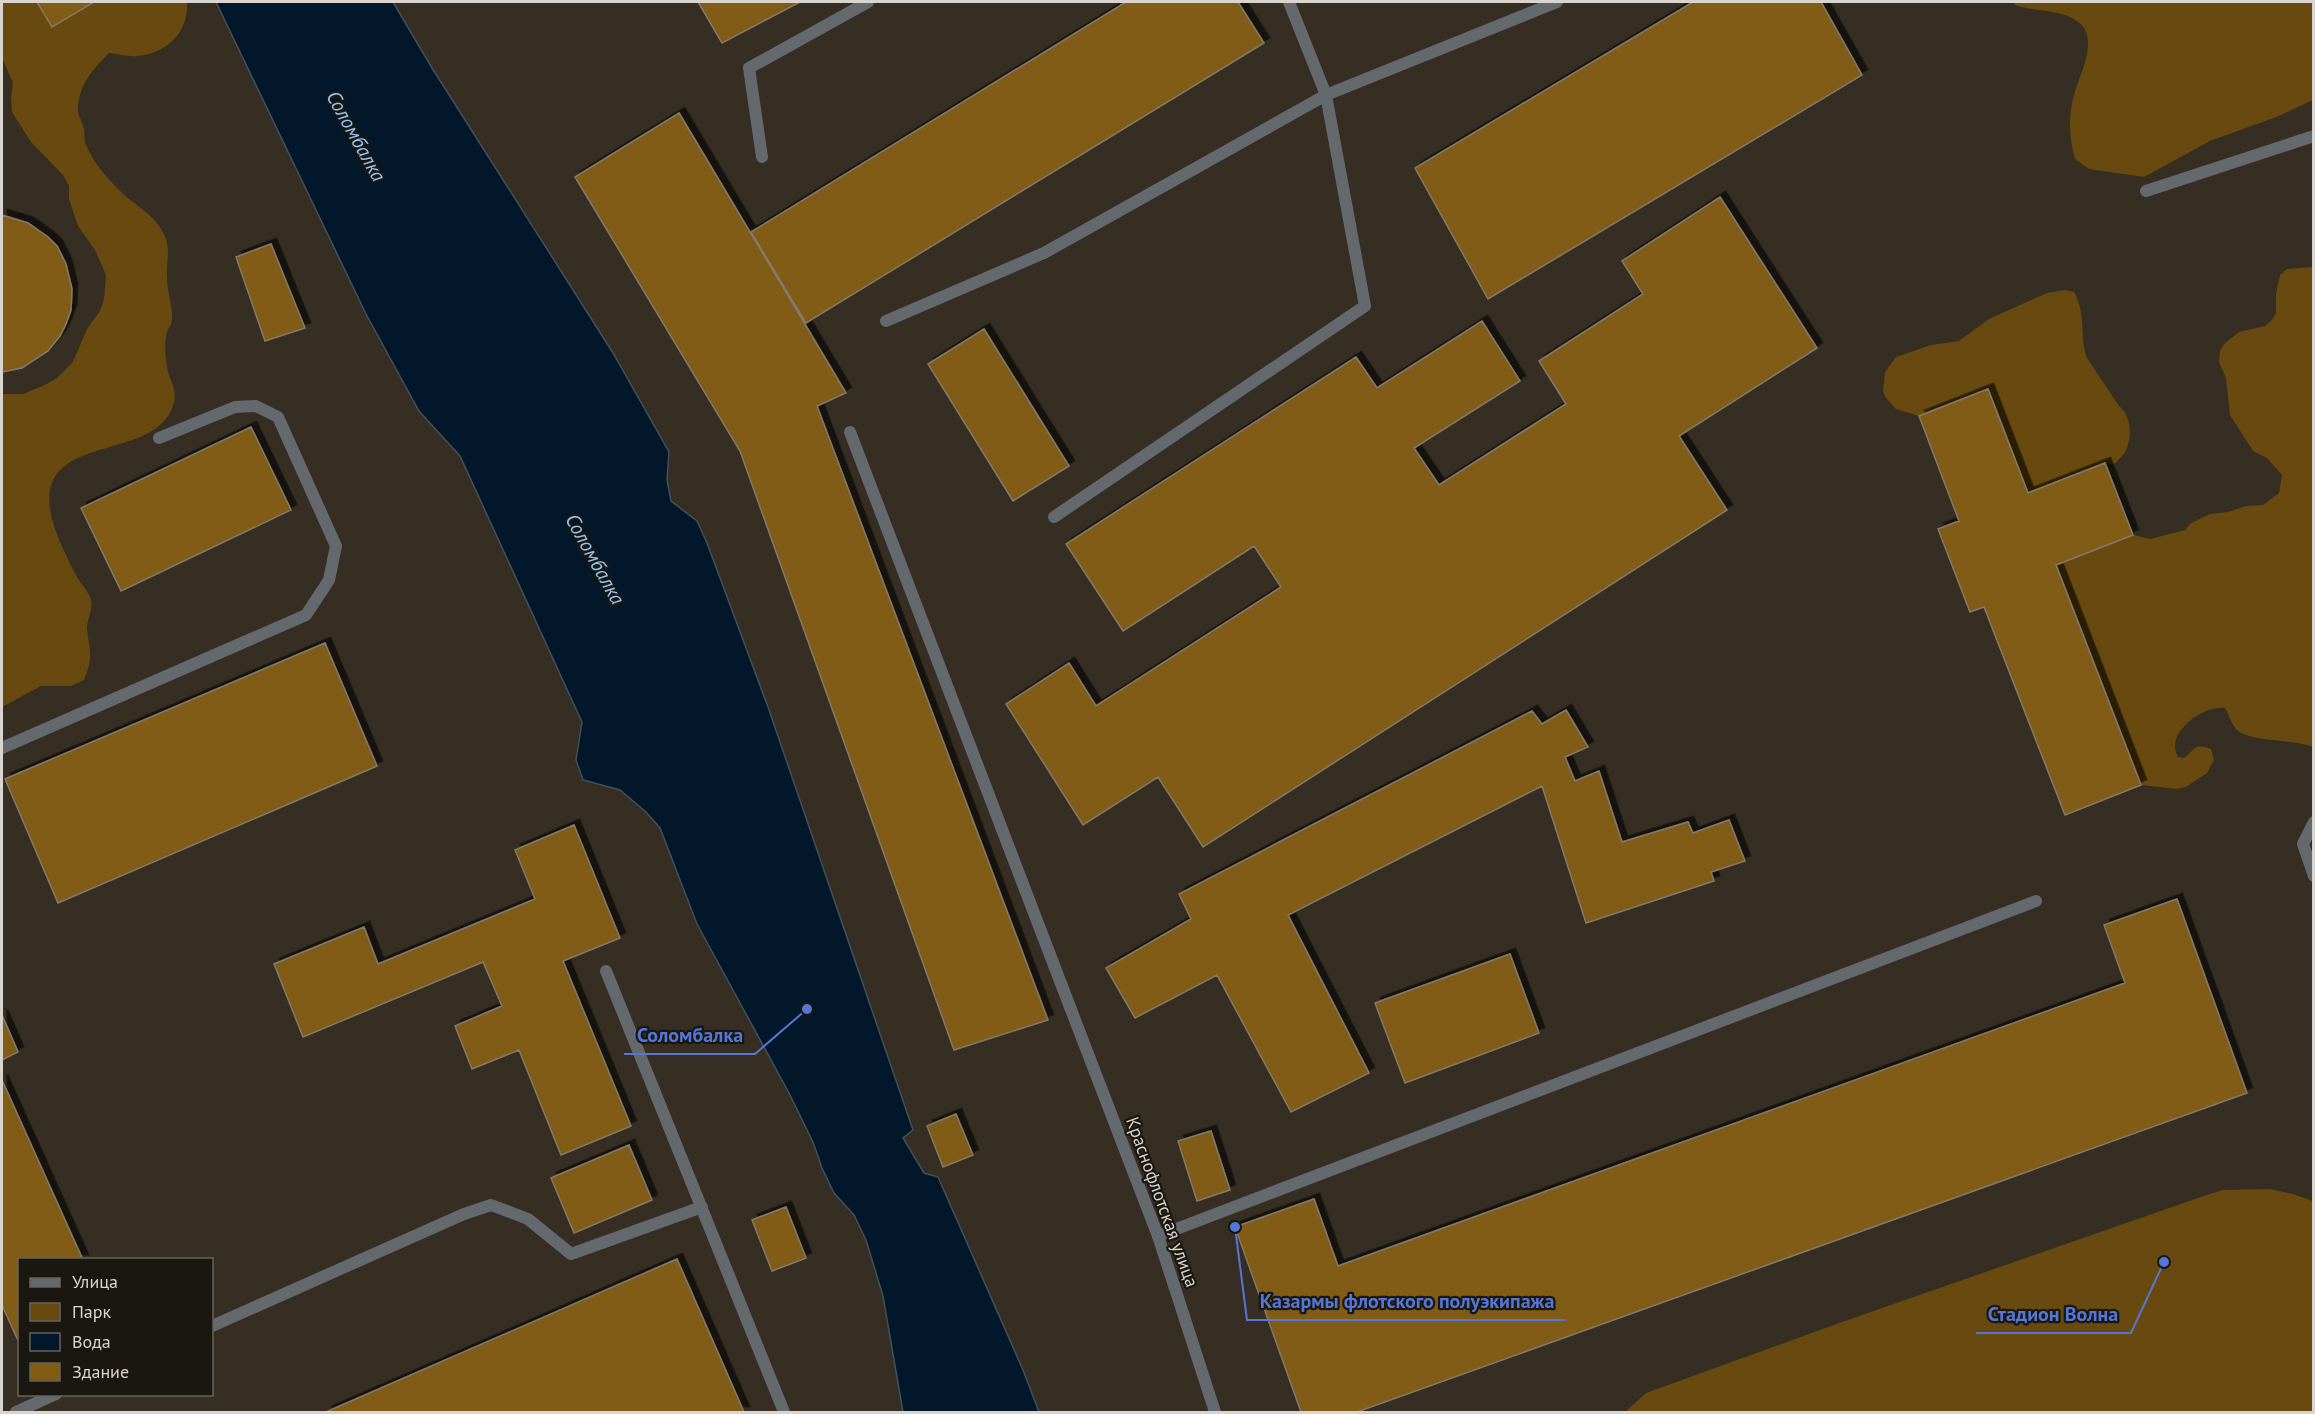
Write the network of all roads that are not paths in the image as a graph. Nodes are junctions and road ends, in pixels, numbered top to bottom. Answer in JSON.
{"nodes":[{"id":1,"x":868,"y":2,"type":"edge"},
{"id":2,"x":1289,"y":2,"type":"edge"},
{"id":3,"x":1557,"y":2,"type":"edge"},
{"id":4,"x":1326,"y":95,"type":"junction"},
{"id":5,"x":2313,"y":136,"type":"edge"},
{"id":6,"x":762,"y":157,"type":"dead end"},
{"id":7,"x":2146,"y":191,"type":"dead end"},
{"id":8,"x":886,"y":321,"type":"dead end"},
{"id":9,"x":850,"y":432,"type":"dead end"},
{"id":10,"x":159,"y":438,"type":"dead end"},
{"id":11,"x":1054,"y":516,"type":"dead end"},
{"id":12,"x":2,"y":748,"type":"edge"},
{"id":13,"x":2313,"y":822,"type":"edge"},
{"id":14,"x":2313,"y":876,"type":"edge"},
{"id":15,"x":2036,"y":901,"type":"dead end"},
{"id":16,"x":606,"y":971,"type":"dead end"},
{"id":17,"x":702,"y":1208,"type":"junction"},
{"id":18,"x":1158,"y":1236,"type":"junction"},
{"id":19,"x":213,"y":1326,"type":"edge"},
{"id":20,"x":54,"y":1396,"type":"edge"},
{"id":21,"x":16,"y":1413,"type":"edge"},
{"id":22,"x":784,"y":1413,"type":"edge"},
{"id":23,"x":1215,"y":1413,"type":"edge"}],
"edges":[{"from":1,"to":6,"type":"street"},
{"from":2,"to":4,"type":"street"},
{"from":3,"to":4,"type":"street"},
{"from":4,"to":8,"type":"street"},
{"from":4,"to":11,"type":"street"},
{"from":5,"to":7,"type":"street"},
{"from":9,"to":18,"type":"street","name":"Краснофлотская улица"},
{"from":10,"to":12,"type":"street"},
{"from":13,"to":14,"type":"street"},
{"from":15,"to":18,"type":"street"},
{"from":16,"to":17,"type":"street"},
{"from":17,"to":19,"type":"street"},
{"from":17,"to":22,"type":"street"},
{"from":18,"to":23,"type":"street","name":"Краснофлотская улица"},
{"from":20,"to":21,"type":"street"}]}
